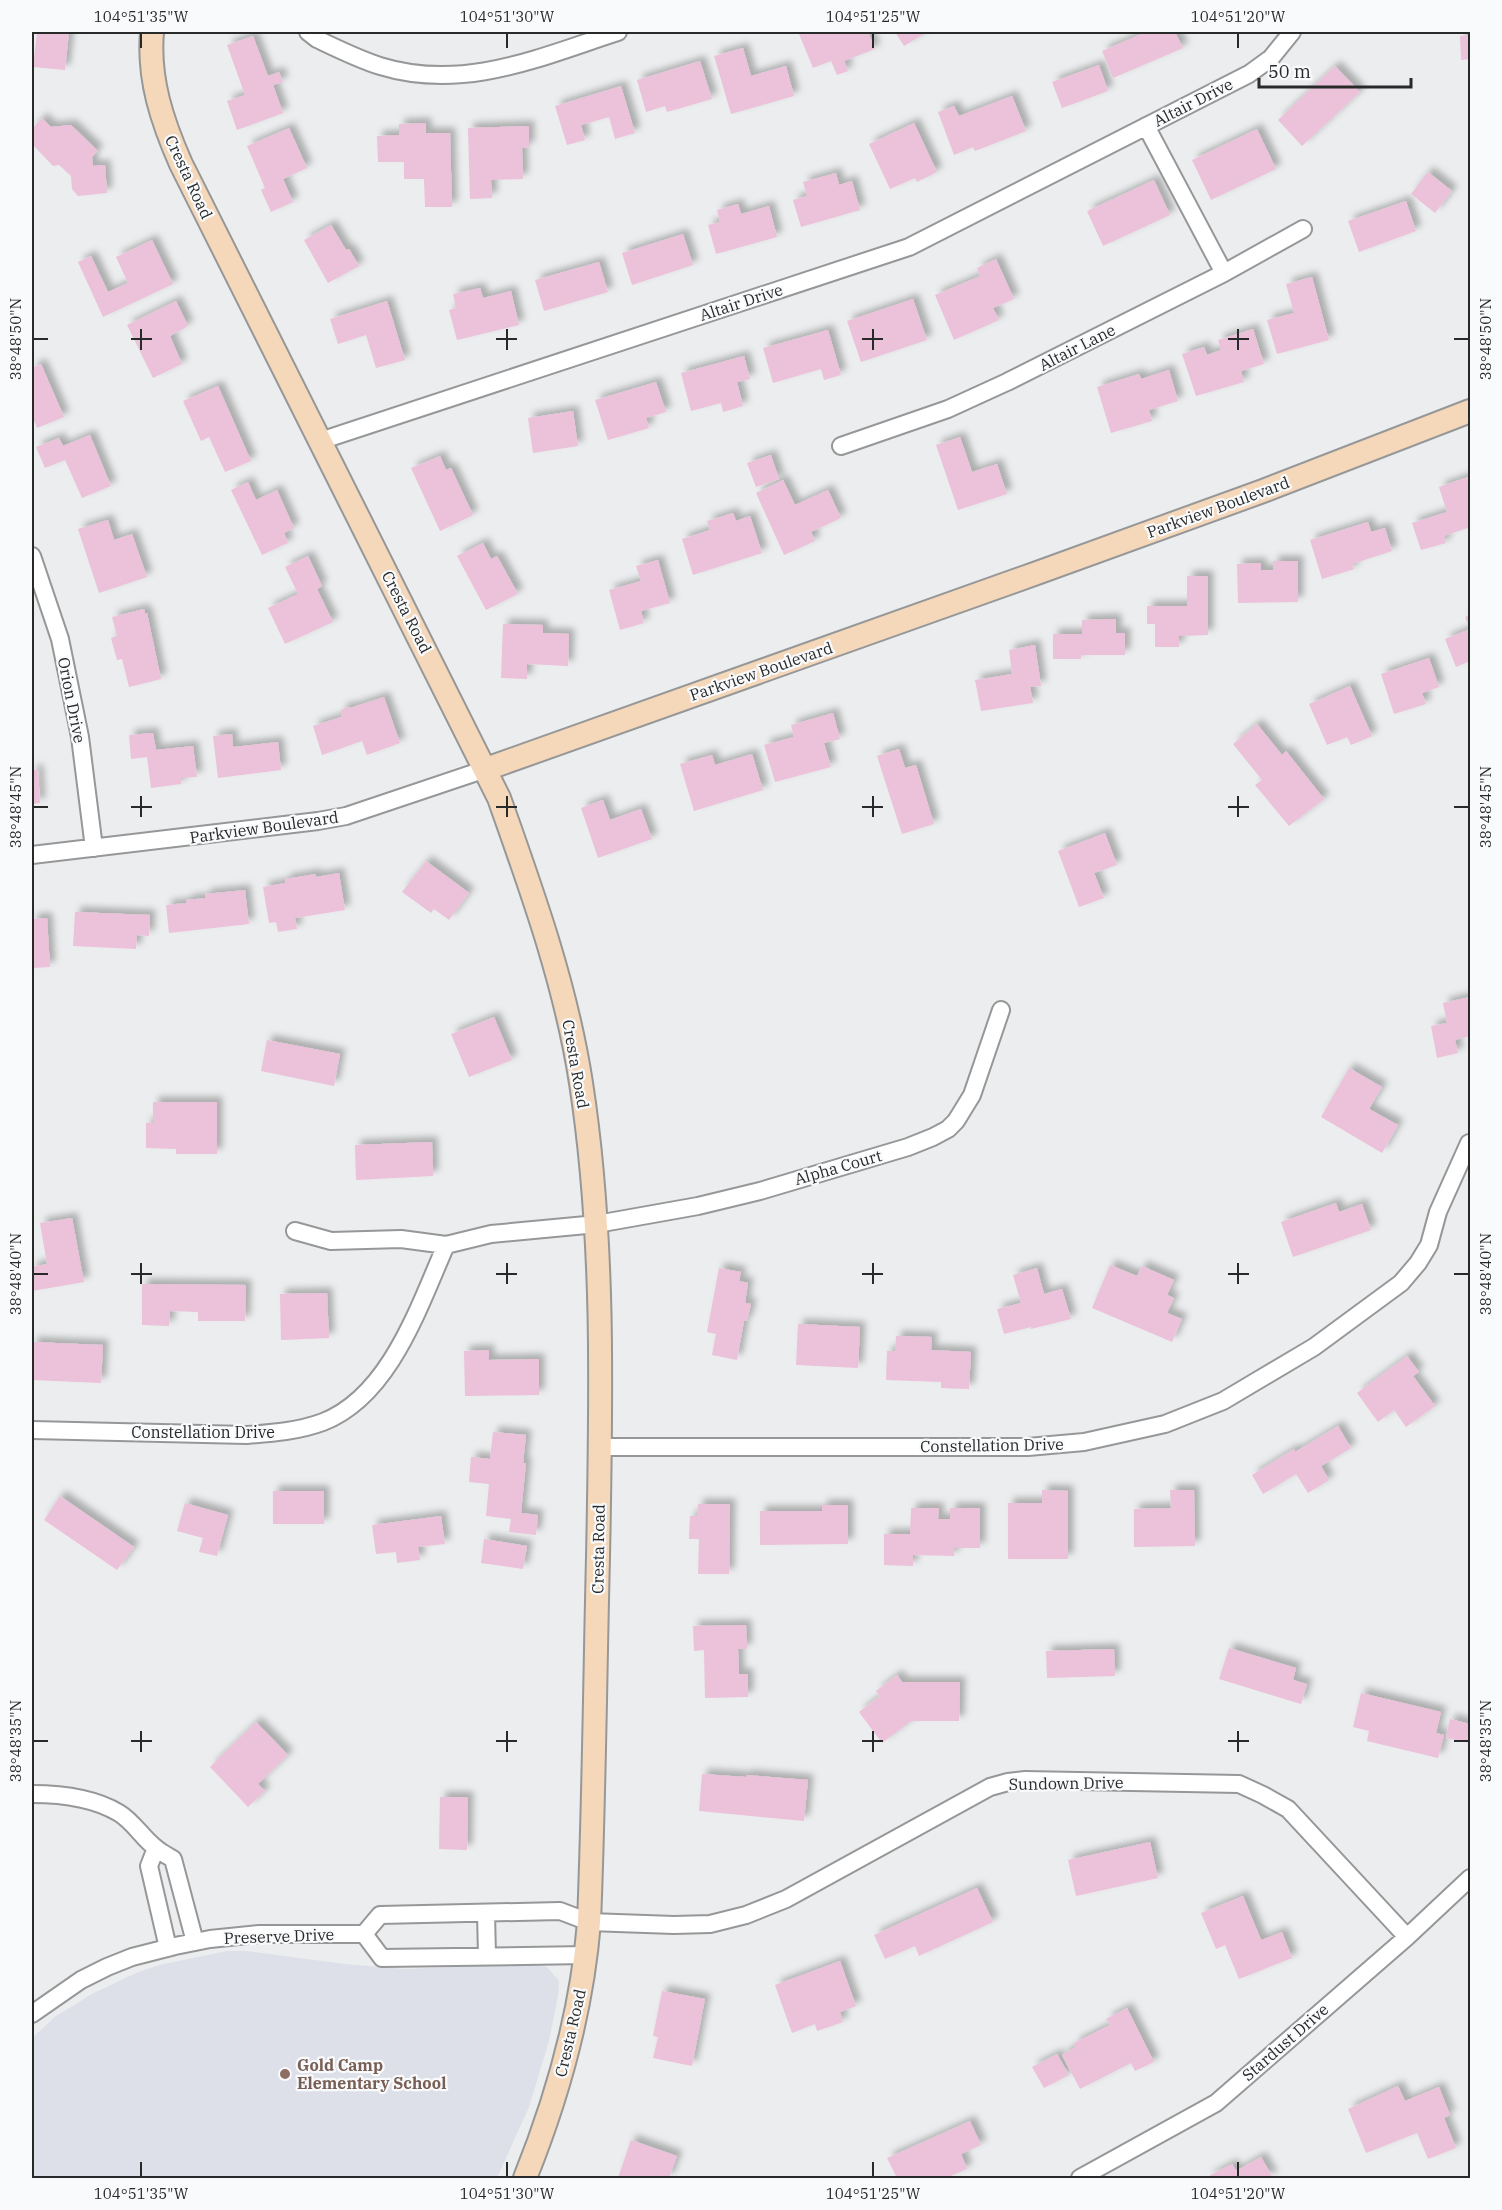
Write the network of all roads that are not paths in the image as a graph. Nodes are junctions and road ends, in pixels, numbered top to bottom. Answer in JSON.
{"nodes":[{"id":1,"x":152,"y":32,"type":"edge"},
{"id":2,"x":308,"y":32,"type":"edge"},
{"id":3,"x":618,"y":32,"type":"edge"},
{"id":4,"x":1292,"y":32,"type":"edge"},
{"id":5,"x":1146,"y":126,"type":"junction"},
{"id":6,"x":1304,"y":229,"type":"dead end"},
{"id":7,"x":1224,"y":273,"type":"junction"},
{"id":8,"x":1470,"y":411,"type":"edge"},
{"id":9,"x":320,"y":441,"type":"junction"},
{"id":10,"x":841,"y":446,"type":"dead end"},
{"id":11,"x":32,"y":556,"type":"edge"},
{"id":12,"x":486,"y":769,"type":"junction"},
{"id":13,"x":94,"y":848,"type":"junction"},
{"id":14,"x":32,"y":855,"type":"edge"},
{"id":15,"x":1001,"y":1010,"type":"dead end"},
{"id":16,"x":1469,"y":1143,"type":"dead end"},
{"id":17,"x":597,"y":1224,"type":"junction"},
{"id":18,"x":295,"y":1231,"type":"dead end"},
{"id":19,"x":446,"y":1245,"type":"junction"},
{"id":20,"x":32,"y":1430,"type":"edge"},
{"id":21,"x":600,"y":1447,"type":"junction"},
{"id":22,"x":32,"y":1794,"type":"edge"},
{"id":23,"x":156,"y":1848,"type":"junction"},
{"id":24,"x":1470,"y":1878,"type":"edge"},
{"id":25,"x":486,"y":1913,"type":"junction"},
{"id":26,"x":589,"y":1922,"type":"junction"},
{"id":27,"x":364,"y":1934,"type":"junction"},
{"id":28,"x":1407,"y":1937,"type":"junction"},
{"id":29,"x":195,"y":1942,"type":"junction"},
{"id":30,"x":168,"y":1948,"type":"junction"},
{"id":31,"x":586,"y":1955,"type":"junction"},
{"id":32,"x":487,"y":1956,"type":"junction"},
{"id":33,"x":32,"y":2014,"type":"edge"},
{"id":34,"x":525,"y":2178,"type":"edge"},
{"id":35,"x":1080,"y":2178,"type":"edge"}],
"edges":[{"from":1,"to":9,"type":"main road","name":"Cresta Road"},
{"from":2,"to":3,"type":"street"},
{"from":4,"to":5,"type":"street","name":"Altair Drive"},
{"from":5,"to":7,"type":"street","name":"Altair Drive"},
{"from":5,"to":9,"type":"street","name":"Altair Drive"},
{"from":6,"to":7,"type":"street","name":"Altair Lane"},
{"from":7,"to":10,"type":"street","name":"Altair Lane"},
{"from":8,"to":12,"type":"main road","name":"Parkview Boulevard"},
{"from":9,"to":12,"type":"main road","name":"Cresta Road"},
{"from":11,"to":13,"type":"street","name":"Orion Drive"},
{"from":12,"to":13,"type":"street","name":"Parkview Boulevard"},
{"from":12,"to":17,"type":"main road","name":"Cresta Road"},
{"from":13,"to":14,"type":"street","name":"Parkview Boulevard"},
{"from":15,"to":17,"type":"street","name":"Alpha Court"},
{"from":16,"to":21,"type":"street","name":"Constellation Drive"},
{"from":17,"to":19,"type":"street"},
{"from":17,"to":21,"type":"main road","name":"Cresta Road"},
{"from":18,"to":19,"type":"street"},
{"from":19,"to":20,"type":"street","name":"Constellation Drive"},
{"from":21,"to":26,"type":"main road","name":"Cresta Road"},
{"from":22,"to":23,"type":"street"},
{"from":23,"to":29,"type":"street"},
{"from":23,"to":30,"type":"street"},
{"from":24,"to":28,"type":"street","name":"Stardust Drive"},
{"from":25,"to":26,"type":"street"},
{"from":25,"to":27,"type":"street"},
{"from":25,"to":32,"type":"street"},
{"from":26,"to":28,"type":"street","name":"Sundown Drive"},
{"from":26,"to":31,"type":"main road","name":"Cresta Road"},
{"from":27,"to":29,"type":"street","name":"Preserve Drive"},
{"from":27,"to":32,"type":"street"},
{"from":28,"to":35,"type":"street","name":"Stardust Drive"},
{"from":29,"to":30,"type":"street","name":"Preserve Drive"},
{"from":30,"to":33,"type":"street","name":"Preserve Drive"},
{"from":31,"to":32,"type":"street"},
{"from":31,"to":34,"type":"main road","name":"Cresta Road"}]}
